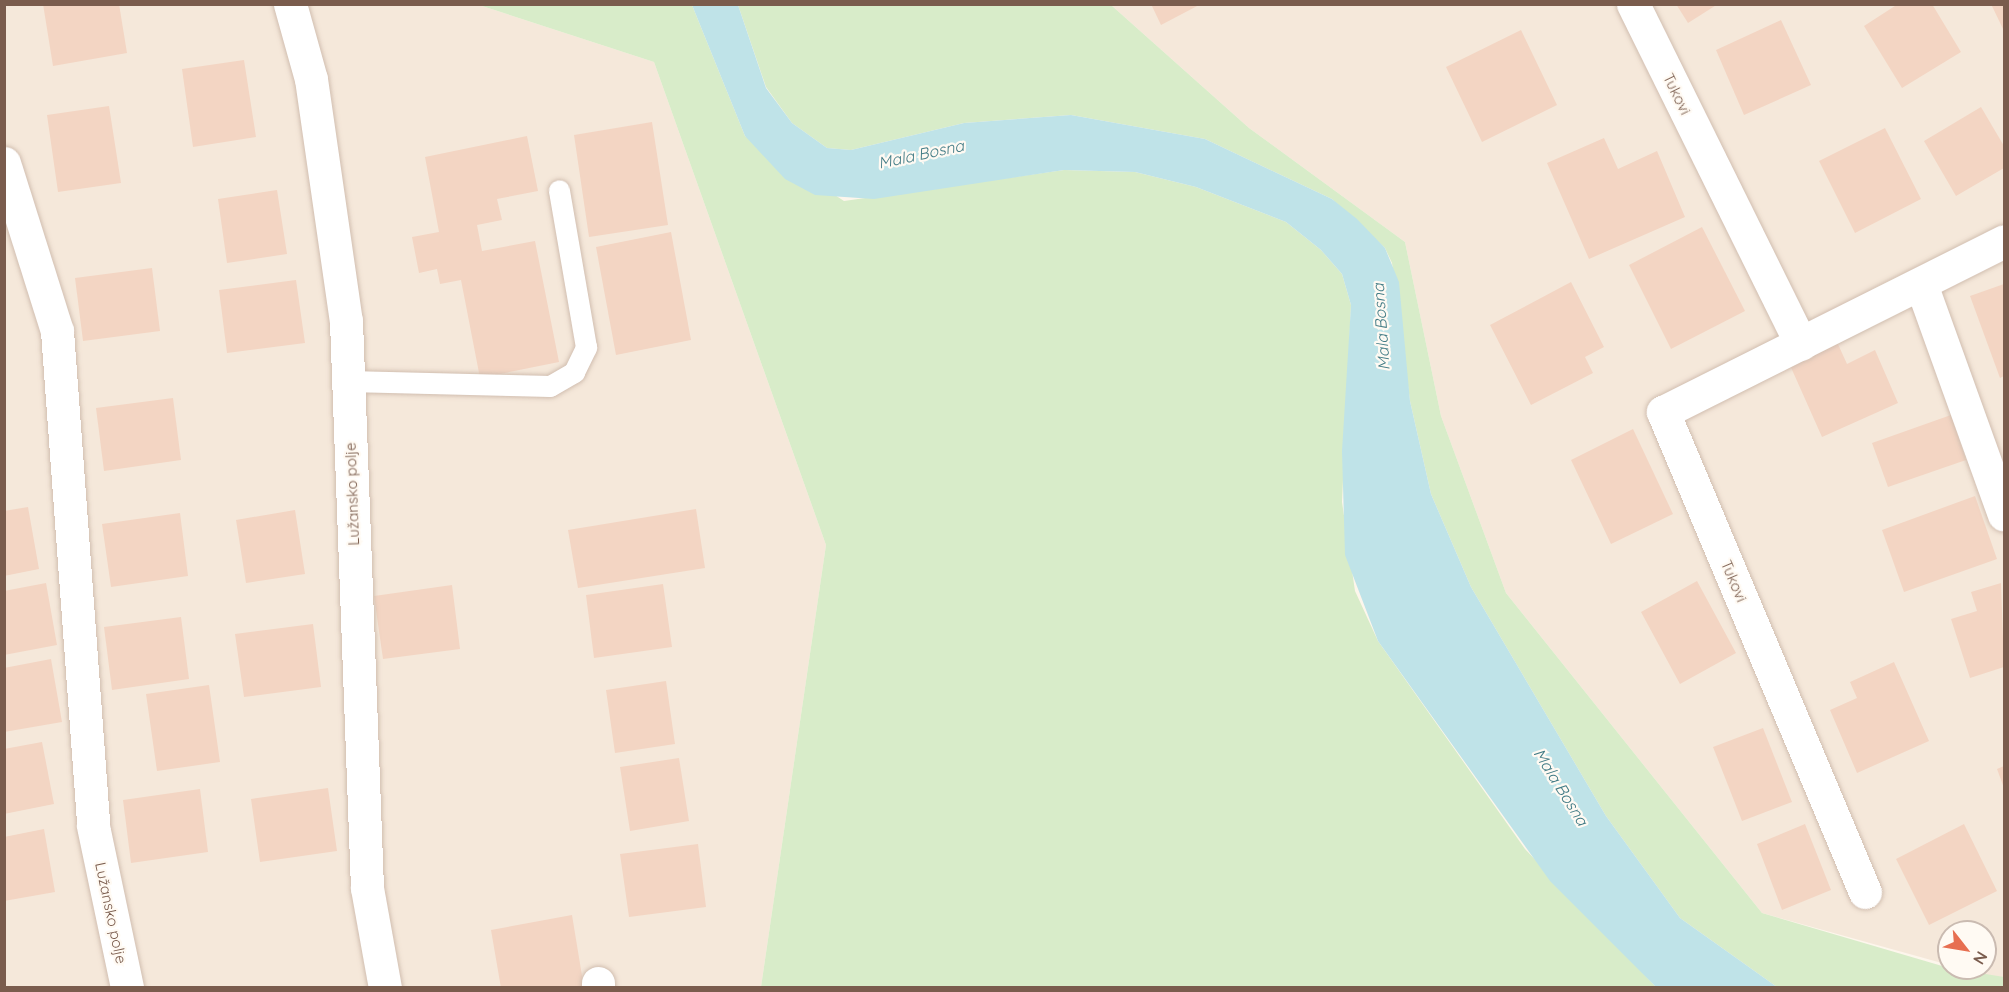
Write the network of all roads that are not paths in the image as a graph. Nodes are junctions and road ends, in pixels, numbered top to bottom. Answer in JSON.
{"nodes":[{"id":1,"x":290,"y":4,"type":"edge"},
{"id":2,"x":1633,"y":4,"type":"edge"},
{"id":3,"x":4,"y":163,"type":"edge"},
{"id":4,"x":559,"y":190,"type":"dead end"},
{"id":5,"x":2004,"y":241,"type":"edge"},
{"id":6,"x":1921,"y":284,"type":"junction"},
{"id":7,"x":1802,"y":344,"type":"junction"},
{"id":8,"x":348,"y":381,"type":"junction"},
{"id":9,"x":2004,"y":514,"type":"edge"},
{"id":10,"x":1865,"y":892,"type":"dead end"},
{"id":11,"x":127,"y":987,"type":"edge"},
{"id":12,"x":386,"y":987,"type":"edge"}],
"edges":[{"from":1,"to":8,"type":"street","name":"Lužansko polje"},
{"from":2,"to":7,"type":"street","name":"Tukovi"},
{"from":3,"to":11,"type":"street","name":"Lužansko polje"},
{"from":4,"to":8,"type":"lane"},
{"from":5,"to":6,"type":"street","name":"Tukovi"},
{"from":6,"to":7,"type":"street","name":"Tukovi"},
{"from":6,"to":9,"type":"street"},
{"from":7,"to":10,"type":"street","name":"Tukovi"},
{"from":8,"to":12,"type":"street","name":"Lužansko polje"}]}
